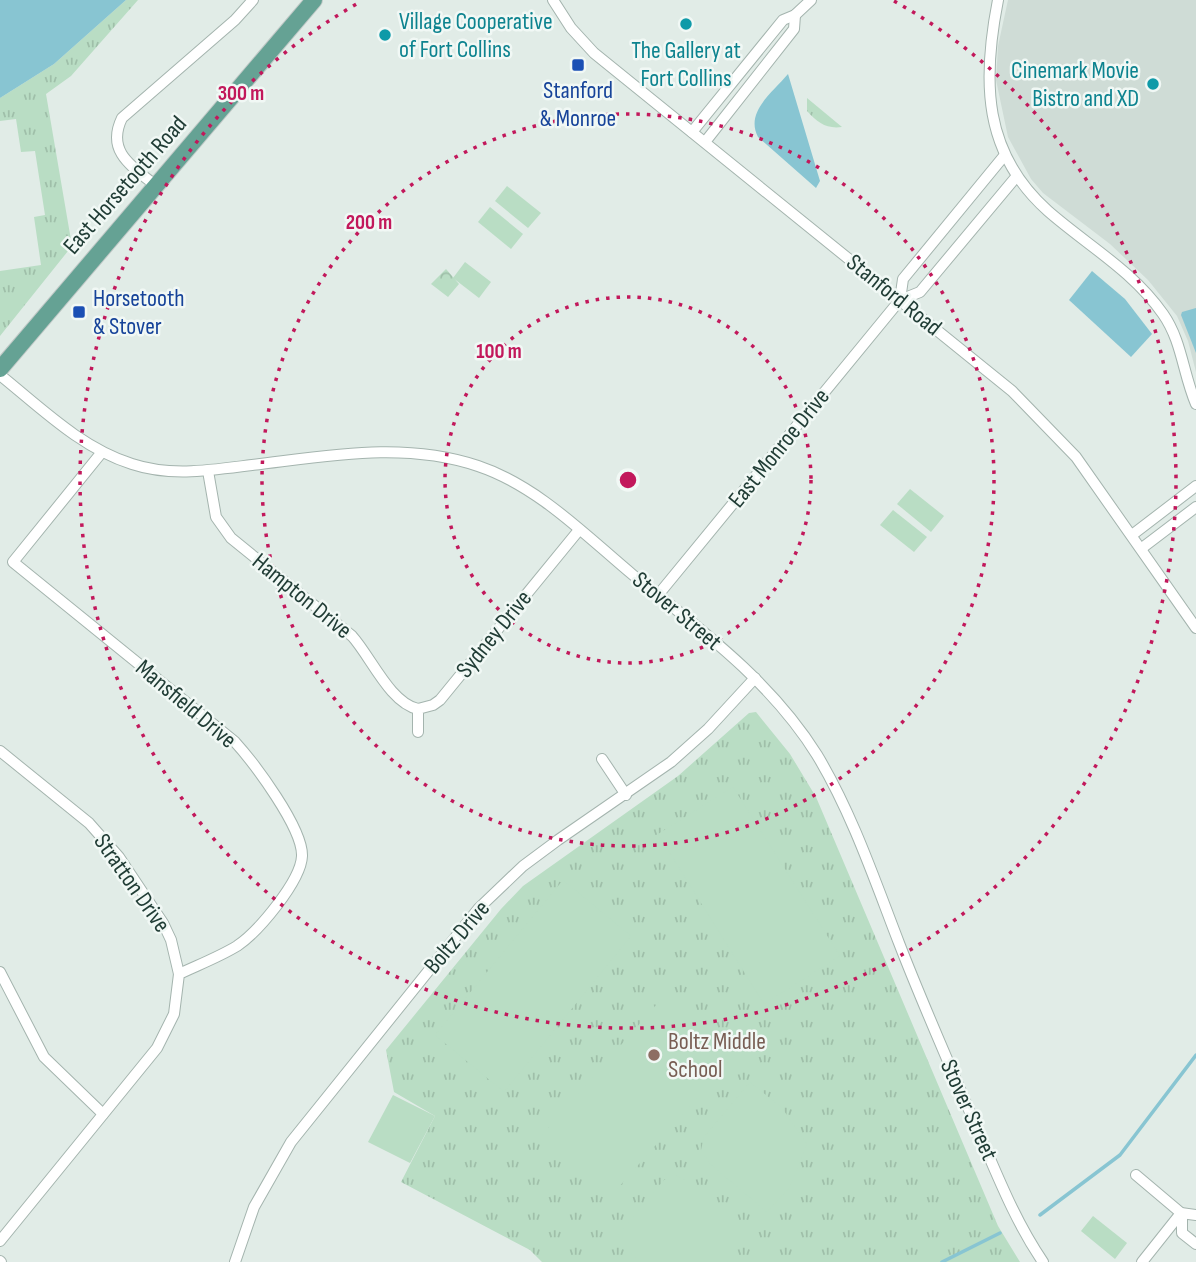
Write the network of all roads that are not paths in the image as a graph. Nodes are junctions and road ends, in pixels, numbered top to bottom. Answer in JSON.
{"nodes":[{"id":1,"x":253,"y":0,"type":"edge"},
{"id":2,"x":314,"y":0,"type":"edge"},
{"id":3,"x":553,"y":0,"type":"edge"},
{"id":4,"x":811,"y":0,"type":"edge"},
{"id":5,"x":998,"y":0,"type":"edge"},
{"id":6,"x":795,"y":15,"type":"junction"},
{"id":7,"x":692,"y":132,"type":"junction"},
{"id":8,"x":705,"y":142,"type":"junction"},
{"id":9,"x":1004,"y":156,"type":"junction"},
{"id":10,"x":1016,"y":177,"type":"junction"},
{"id":11,"x":155,"y":185,"type":"junction"},
{"id":12,"x":901,"y":300,"type":"junction"},
{"id":13,"x":0,"y":369,"type":"edge"},
{"id":14,"x":0,"y":375,"type":"edge"},
{"id":15,"x":1196,"y":404,"type":"edge"},
{"id":16,"x":102,"y":452,"type":"junction"},
{"id":17,"x":208,"y":471,"type":"junction"},
{"id":18,"x":1196,"y":486,"type":"edge"},
{"id":19,"x":1196,"y":507,"type":"edge"},
{"id":20,"x":579,"y":530,"type":"junction"},
{"id":21,"x":1132,"y":535,"type":"junction"},
{"id":22,"x":1142,"y":548,"type":"junction"},
{"id":23,"x":658,"y":595,"type":"junction"},
{"id":24,"x":1196,"y":628,"type":"edge"},
{"id":25,"x":755,"y":678,"type":"junction"},
{"id":26,"x":418,"y":709,"type":"junction"},
{"id":27,"x":418,"y":732,"type":"dead end"},
{"id":28,"x":0,"y":751,"type":"edge"},
{"id":29,"x":602,"y":759,"type":"dead end"},
{"id":30,"x":626,"y":795,"type":"junction"},
{"id":31,"x":0,"y":972,"type":"edge"},
{"id":32,"x":179,"y":974,"type":"junction"},
{"id":33,"x":103,"y":1114,"type":"junction"},
{"id":34,"x":1136,"y":1175,"type":"dead end"},
{"id":35,"x":1181,"y":1213,"type":"junction"},
{"id":36,"x":1196,"y":1215,"type":"edge"},
{"id":37,"x":0,"y":1241,"type":"edge"},
{"id":38,"x":1196,"y":1244,"type":"edge"},
{"id":39,"x":235,"y":1262,"type":"edge"},
{"id":40,"x":1043,"y":1262,"type":"edge"},
{"id":41,"x":1142,"y":1262,"type":"edge"}],
"edges":[{"from":1,"to":11,"type":"street"},
{"from":2,"to":11,"type":"main road","name":"East Horsetooth Road"},
{"from":3,"to":7,"type":"street","name":"Stanford Road"},
{"from":4,"to":6,"type":"street"},
{"from":5,"to":9,"type":"street"},
{"from":6,"to":7,"type":"street"},
{"from":6,"to":8,"type":"street"},
{"from":7,"to":8,"type":"street","name":"Stanford Road"},
{"from":8,"to":12,"type":"street","name":"Stanford Road"},
{"from":9,"to":10,"type":"street"},
{"from":9,"to":12,"type":"street","name":"East Monroe Drive"},
{"from":10,"to":12,"type":"street","name":"East Monroe Drive"},
{"from":10,"to":15,"type":"street"},
{"from":11,"to":13,"type":"main road","name":"East Horsetooth Road"},
{"from":12,"to":21,"type":"street","name":"Stanford Road"},
{"from":12,"to":23,"type":"street","name":"East Monroe Drive"},
{"from":14,"to":16,"type":"street","name":"Stover Street"},
{"from":16,"to":17,"type":"street","name":"Stover Street"},
{"from":16,"to":32,"type":"street","name":"Mansfield Drive"},
{"from":17,"to":20,"type":"street","name":"Stover Street"},
{"from":17,"to":26,"type":"street","name":"Hampton Drive"},
{"from":18,"to":21,"type":"street"},
{"from":19,"to":22,"type":"street"},
{"from":20,"to":23,"type":"street","name":"Stover Street"},
{"from":20,"to":26,"type":"street","name":"Sydney Drive"},
{"from":21,"to":22,"type":"street","name":"Stanford Road"},
{"from":22,"to":24,"type":"street","name":"Stanford Road"},
{"from":23,"to":25,"type":"street","name":"Stover Street"},
{"from":25,"to":30,"type":"street","name":"Boltz Drive"},
{"from":25,"to":40,"type":"street","name":"Stover Street"},
{"from":26,"to":27,"type":"street"},
{"from":28,"to":32,"type":"street","name":"Stratton Drive"},
{"from":29,"to":30,"type":"street"},
{"from":30,"to":39,"type":"street","name":"Boltz Drive"},
{"from":31,"to":33,"type":"street"},
{"from":32,"to":33,"type":"street"},
{"from":33,"to":37,"type":"street"},
{"from":34,"to":35,"type":"street"},
{"from":35,"to":36,"type":"street"},
{"from":35,"to":38,"type":"street"},
{"from":35,"to":41,"type":"street"}]}
